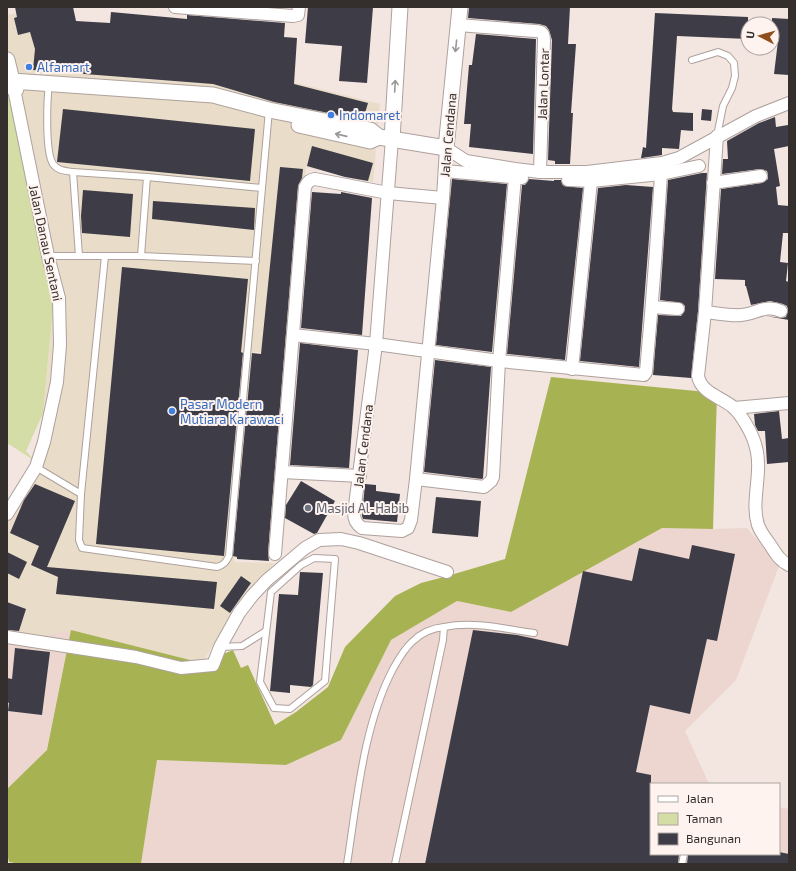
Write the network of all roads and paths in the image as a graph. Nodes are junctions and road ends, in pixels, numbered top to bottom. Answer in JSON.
{"nodes":[{"id":1,"x":175,"y":7,"type":"edge"},
{"id":2,"x":299,"y":7,"type":"edge"},
{"id":3,"x":400,"y":7,"type":"edge"},
{"id":4,"x":460,"y":7,"type":"edge"},
{"id":5,"x":458,"y":25,"type":"junction"},
{"id":6,"x":7,"y":60,"type":"edge"},
{"id":7,"x":692,"y":60,"type":"dead end"},
{"id":8,"x":13,"y":85,"type":"junction"},
{"id":9,"x":48,"y":86,"type":"junction"},
{"id":10,"x":789,"y":103,"type":"edge"},
{"id":11,"x":268,"y":114,"type":"junction"},
{"id":12,"x":717,"y":136,"type":"junction"},
{"id":13,"x":386,"y":138,"type":"junction"},
{"id":14,"x":446,"y":148,"type":"junction"},
{"id":15,"x":699,"y":166,"type":"dead end"},
{"id":16,"x":445,"y":171,"type":"junction"},
{"id":17,"x":73,"y":172,"type":"junction"},
{"id":18,"x":540,"y":172,"type":"junction"},
{"id":19,"x":660,"y":174,"type":"junction"},
{"id":20,"x":761,"y":176,"type":"dead end"},
{"id":21,"x":147,"y":177,"type":"junction"},
{"id":22,"x":515,"y":178,"type":"junction"},
{"id":23,"x":591,"y":181,"type":"junction"},
{"id":24,"x":713,"y":182,"type":"junction"},
{"id":25,"x":262,"y":188,"type":"junction"},
{"id":26,"x":388,"y":193,"type":"junction"},
{"id":27,"x":442,"y":198,"type":"junction"},
{"id":28,"x":48,"y":256,"type":"junction"},
{"id":29,"x":79,"y":256,"type":"junction"},
{"id":30,"x":105,"y":256,"type":"junction"},
{"id":31,"x":142,"y":256,"type":"junction"},
{"id":32,"x":256,"y":260,"type":"junction"},
{"id":33,"x":652,"y":307,"type":"junction"},
{"id":34,"x":678,"y":309,"type":"dead end"},
{"id":35,"x":781,"y":311,"type":"dead end"},
{"id":36,"x":705,"y":312,"type":"junction"},
{"id":37,"x":293,"y":335,"type":"junction"},
{"id":38,"x":376,"y":344,"type":"junction"},
{"id":39,"x":428,"y":352,"type":"junction"},
{"id":40,"x":499,"y":361,"type":"junction"},
{"id":41,"x":572,"y":369,"type":"junction"},
{"id":42,"x":789,"y":403,"type":"edge"},
{"id":43,"x":734,"y":408,"type":"junction"},
{"id":44,"x":36,"y":467,"type":"junction"},
{"id":45,"x":282,"y":472,"type":"junction"},
{"id":46,"x":360,"y":476,"type":"junction"},
{"id":47,"x":416,"y":479,"type":"junction"},
{"id":48,"x":81,"y":494,"type":"junction"},
{"id":49,"x":8,"y":511,"type":"edge"},
{"id":50,"x":275,"y":554,"type":"dead end"},
{"id":51,"x":789,"y":566,"type":"edge"},
{"id":52,"x":447,"y":572,"type":"dead end"},
{"id":53,"x":444,"y":626,"type":"junction"},
{"id":54,"x":266,"y":631,"type":"junction"},
{"id":55,"x":534,"y":633,"type":"dead end"},
{"id":56,"x":7,"y":637,"type":"edge"},
{"id":57,"x":220,"y":647,"type":"junction"},
{"id":58,"x":347,"y":864,"type":"edge"},
{"id":59,"x":395,"y":864,"type":"edge"}],
"edges":[{"from":1,"to":2,"type":"street"},
{"from":13,"to":3,"type":"street","name":"Jalan Cendana","one_way":true},
{"from":4,"to":5,"type":"street","name":"Jalan Cendana"},
{"from":5,"to":14,"type":"street","name":"Jalan Cendana","one_way":true},
{"from":5,"to":18,"type":"street","name":"Jalan Lontar"},
{"from":6,"to":8,"type":"street","name":"Jalan Danau Sentani"},
{"from":7,"to":12,"type":"lane"},
{"from":8,"to":9,"type":"street"},
{"from":8,"to":28,"type":"street","name":"Jalan Danau Sentani"},
{"from":9,"to":11,"type":"street"},
{"from":9,"to":17,"type":"lane"},
{"from":10,"to":12,"type":"street"},
{"from":11,"to":13,"type":"street"},
{"from":11,"to":25,"type":"lane"},
{"from":12,"to":18,"type":"street"},
{"from":12,"to":24,"type":"street"},
{"from":13,"to":14,"type":"street"},
{"from":13,"to":26,"type":"street","name":"Jalan Cendana"},
{"from":14,"to":16,"type":"street","name":"Jalan Cendana"},
{"from":14,"to":18,"type":"street"},
{"from":15,"to":19,"type":"street"},
{"from":16,"to":22,"type":"street"},
{"from":16,"to":27,"type":"street","name":"Jalan Cendana"},
{"from":17,"to":21,"type":"lane"},
{"from":17,"to":29,"type":"lane"},
{"from":19,"to":23,"type":"street"},
{"from":19,"to":33,"type":"street"},
{"from":20,"to":24,"type":"street"},
{"from":21,"to":25,"type":"lane"},
{"from":21,"to":31,"type":"lane"},
{"from":22,"to":23,"type":"street"},
{"from":22,"to":40,"type":"street"},
{"from":23,"to":41,"type":"street"},
{"from":24,"to":36,"type":"street"},
{"from":25,"to":32,"type":"lane"},
{"from":26,"to":27,"type":"street"},
{"from":26,"to":37,"type":"street"},
{"from":26,"to":38,"type":"street","name":"Jalan Cendana"},
{"from":27,"to":39,"type":"street","name":"Jalan Cendana"},
{"from":28,"to":29,"type":"lane"},
{"from":28,"to":44,"type":"street","name":"Jalan Danau Sentani"},
{"from":29,"to":30,"type":"lane"},
{"from":30,"to":31,"type":"lane"},
{"from":30,"to":48,"type":"lane"},
{"from":31,"to":32,"type":"lane"},
{"from":32,"to":48,"type":"lane"},
{"from":33,"to":34,"type":"street"},
{"from":33,"to":41,"type":"street"},
{"from":35,"to":36,"type":"street"},
{"from":36,"to":43,"type":"street"},
{"from":37,"to":38,"type":"street"},
{"from":37,"to":45,"type":"street"},
{"from":38,"to":39,"type":"street"},
{"from":38,"to":46,"type":"street","name":"Jalan Cendana"},
{"from":39,"to":40,"type":"street"},
{"from":39,"to":47,"type":"street","name":"Jalan Cendana"},
{"from":40,"to":41,"type":"street"},
{"from":40,"to":47,"type":"street"},
{"from":42,"to":43,"type":"street"},
{"from":43,"to":51,"type":"street"},
{"from":44,"to":48,"type":"lane"},
{"from":44,"to":49,"type":"street","name":"Jalan Danau Sentani"},
{"from":45,"to":46,"type":"street"},
{"from":45,"to":50,"type":"street"},
{"from":46,"to":47,"type":"street","name":"Jalan Cendana"},
{"from":52,"to":57,"type":"street"},
{"from":53,"to":55,"type":"lane"},
{"from":53,"to":58,"type":"lane"},
{"from":53,"to":59,"type":"lane"},
{"from":54,"to":54,"type":"lane"},
{"from":54,"to":57,"type":"lane"},
{"from":56,"to":57,"type":"street"}]}
